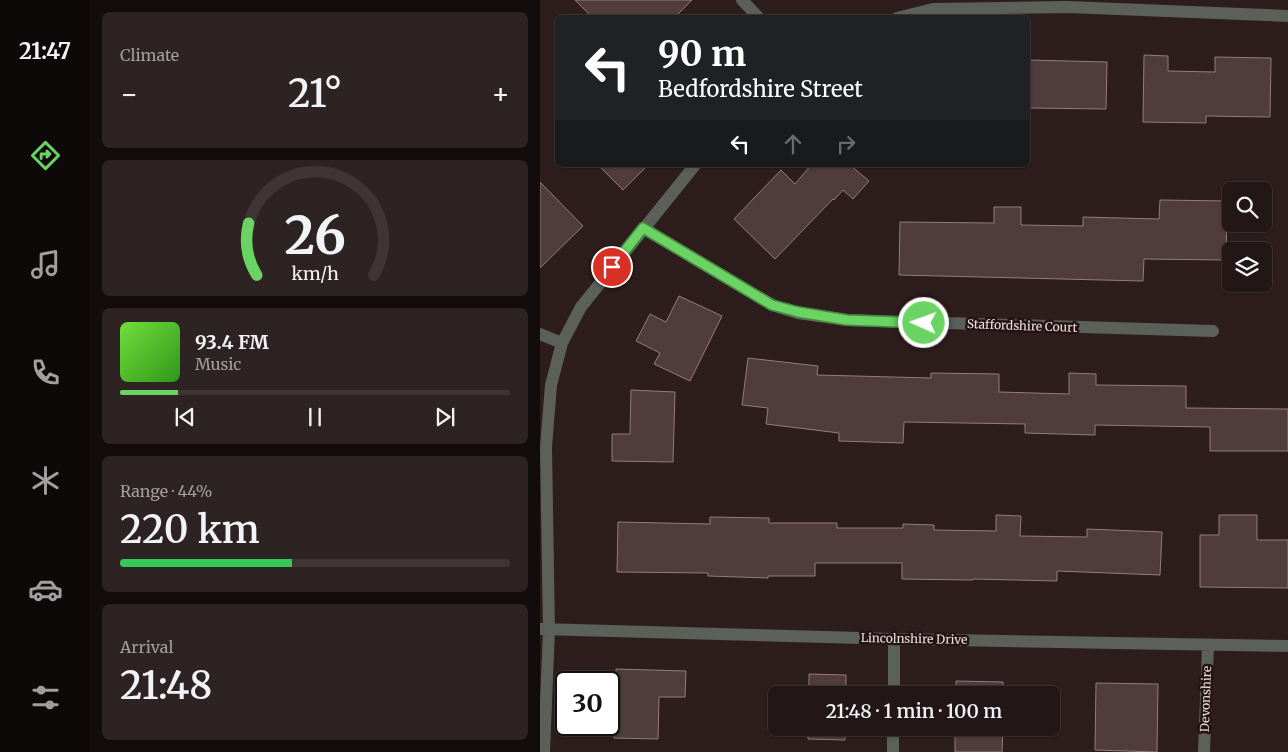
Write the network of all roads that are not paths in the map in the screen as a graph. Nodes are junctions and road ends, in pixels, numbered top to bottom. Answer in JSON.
{"nodes":[{"id":1,"x":742,"y":0,"type":"edge"},
{"id":2,"x":992,"y":4,"type":"edge"},
{"id":3,"x":756,"y":15,"type":"edge"},
{"id":4,"x":909,"y":15,"type":"edge"},
{"id":5,"x":1288,"y":16,"type":"edge"},
{"id":6,"x":693,"y":167,"type":"edge"},
{"id":7,"x":643,"y":228,"type":"junction"},
{"id":8,"x":1213,"y":331,"type":"dead end"},
{"id":9,"x":540,"y":334,"type":"edge"},
{"id":10,"x":562,"y":343,"type":"junction"},
{"id":11,"x":545,"y":629,"type":"edge"},
{"id":12,"x":894,"y":639,"type":"junction"},
{"id":13,"x":1208,"y":645,"type":"junction"},
{"id":14,"x":1288,"y":646,"type":"edge"},
{"id":15,"x":894,"y":686,"type":"edge"},
{"id":16,"x":894,"y":736,"type":"edge"},
{"id":17,"x":544,"y":752,"type":"edge"},
{"id":18,"x":893,"y":752,"type":"edge"},
{"id":19,"x":1204,"y":752,"type":"edge"}],
"edges":[{"from":1,"to":3,"type":"street"},
{"from":2,"to":4,"type":"street"},
{"from":2,"to":5,"type":"street"},
{"from":6,"to":7,"type":"street"},
{"from":7,"to":8,"type":"street","name":"Staffordshire Court"},
{"from":7,"to":10,"type":"street"},
{"from":9,"to":10,"type":"street"},
{"from":10,"to":11,"type":"street"},
{"from":11,"to":12,"type":"street","name":"Lincolnshire Drive"},
{"from":11,"to":17,"type":"street"},
{"from":12,"to":13,"type":"street","name":"Lincolnshire Drive"},
{"from":12,"to":15,"type":"street"},
{"from":13,"to":14,"type":"street","name":"Lincolnshire Drive"},
{"from":13,"to":19,"type":"street","name":"Devonshire"},
{"from":16,"to":18,"type":"street"}]}
